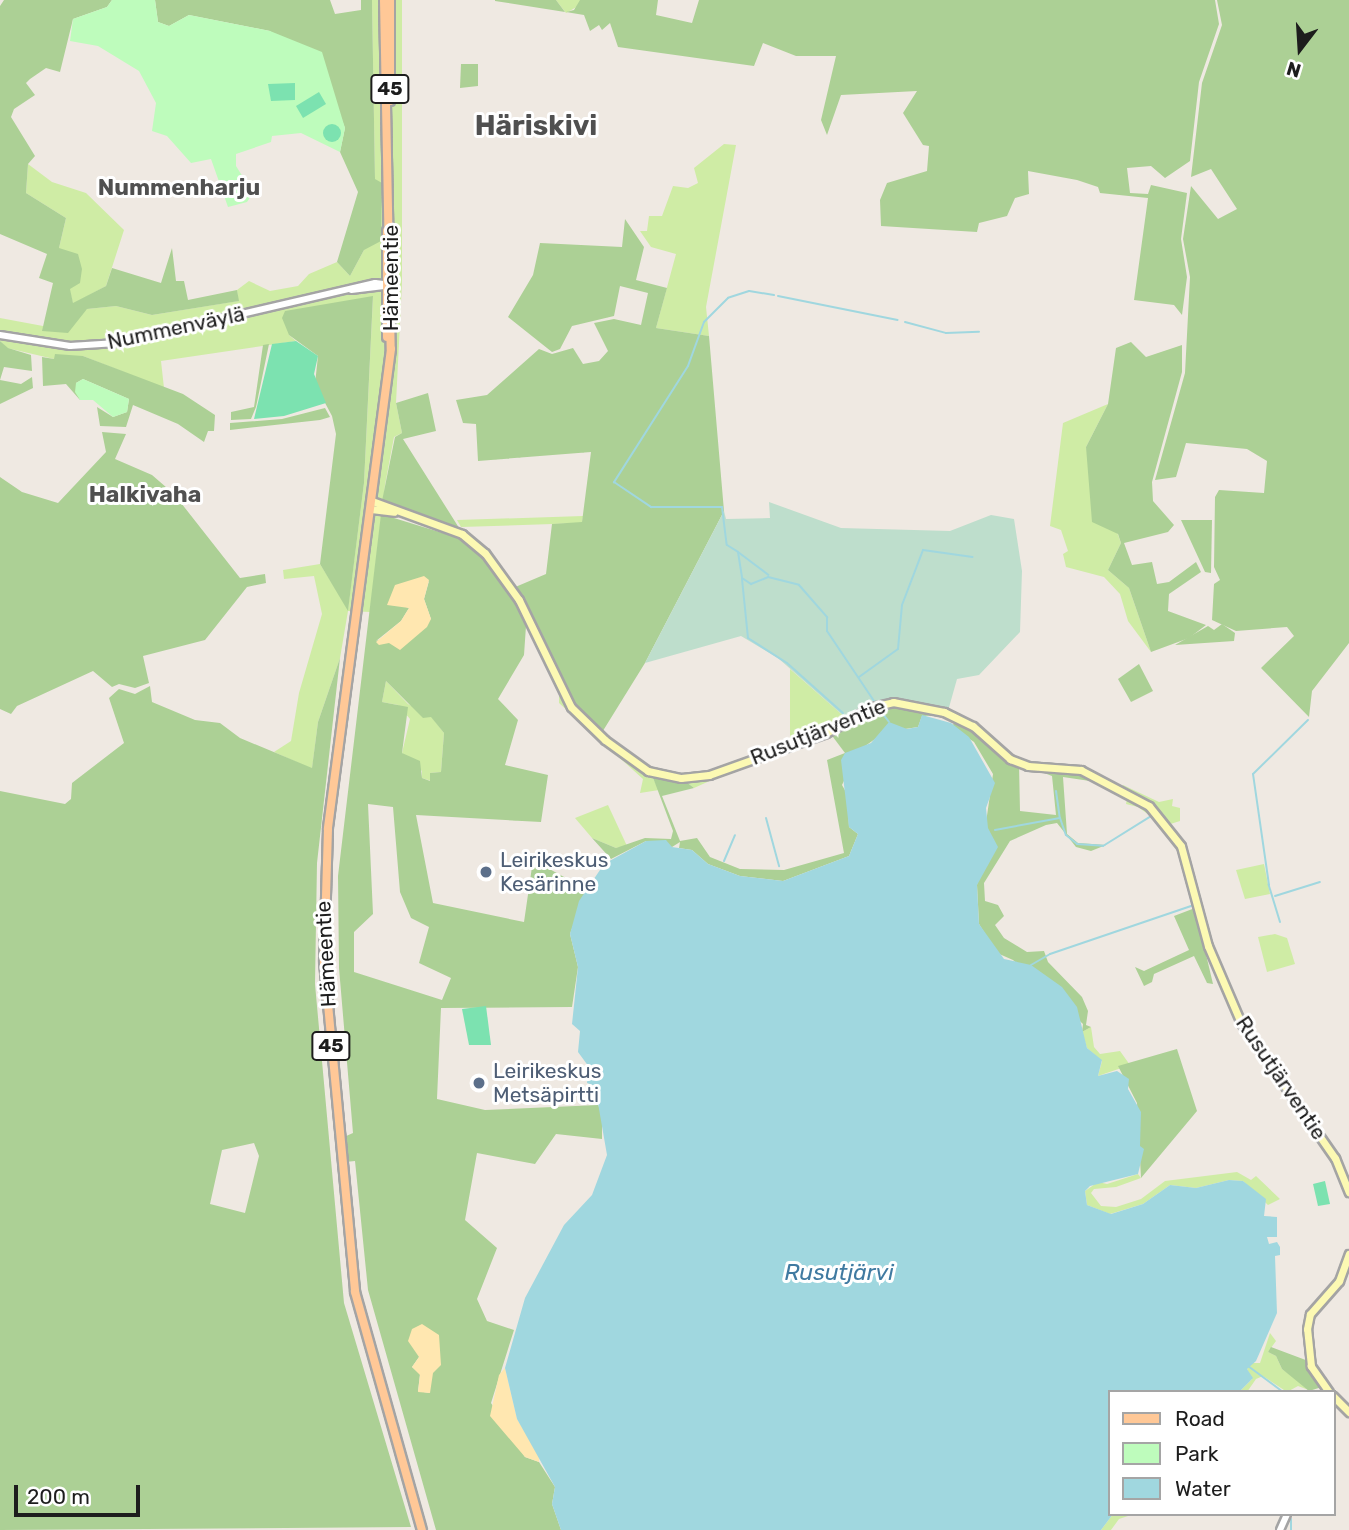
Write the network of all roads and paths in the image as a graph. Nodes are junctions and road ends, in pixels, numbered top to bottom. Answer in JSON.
{"nodes":[{"id":1,"x":384,"y":0,"type":"edge"},
{"id":2,"x":390,"y":0,"type":"edge"},
{"id":3,"x":389,"y":181,"type":"junction"},
{"id":4,"x":388,"y":286,"type":"junction"},
{"id":5,"x":0,"y":335,"type":"edge"},
{"id":6,"x":371,"y":505,"type":"junction"},
{"id":7,"x":1349,"y":1192,"type":"edge"},
{"id":8,"x":1349,"y":1254,"type":"edge"},
{"id":9,"x":1327,"y":1390,"type":"edge"},
{"id":10,"x":1335,"y":1400,"type":"edge"},
{"id":11,"x":1349,"y":1412,"type":"edge"},
{"id":12,"x":422,"y":1530,"type":"edge"}],
"edges":[{"from":1,"to":3,"type":"main road","name":"Hämeentie","number":"45"},
{"from":2,"to":3,"type":"main road","name":"Hämeentie","number":"45"},
{"from":3,"to":4,"type":"main road","name":"Hämeentie","number":"45"},
{"from":4,"to":5,"type":"street","name":"Nummenväylä"},
{"from":4,"to":6,"type":"main road","name":"Hämeentie","number":"45"},
{"from":6,"to":7,"type":"main road","name":"Rusutjärventie"},
{"from":6,"to":12,"type":"main road","name":"Hämeentie","number":"45"},
{"from":8,"to":9,"type":"main road"},
{"from":10,"to":11,"type":"main road"}]}
